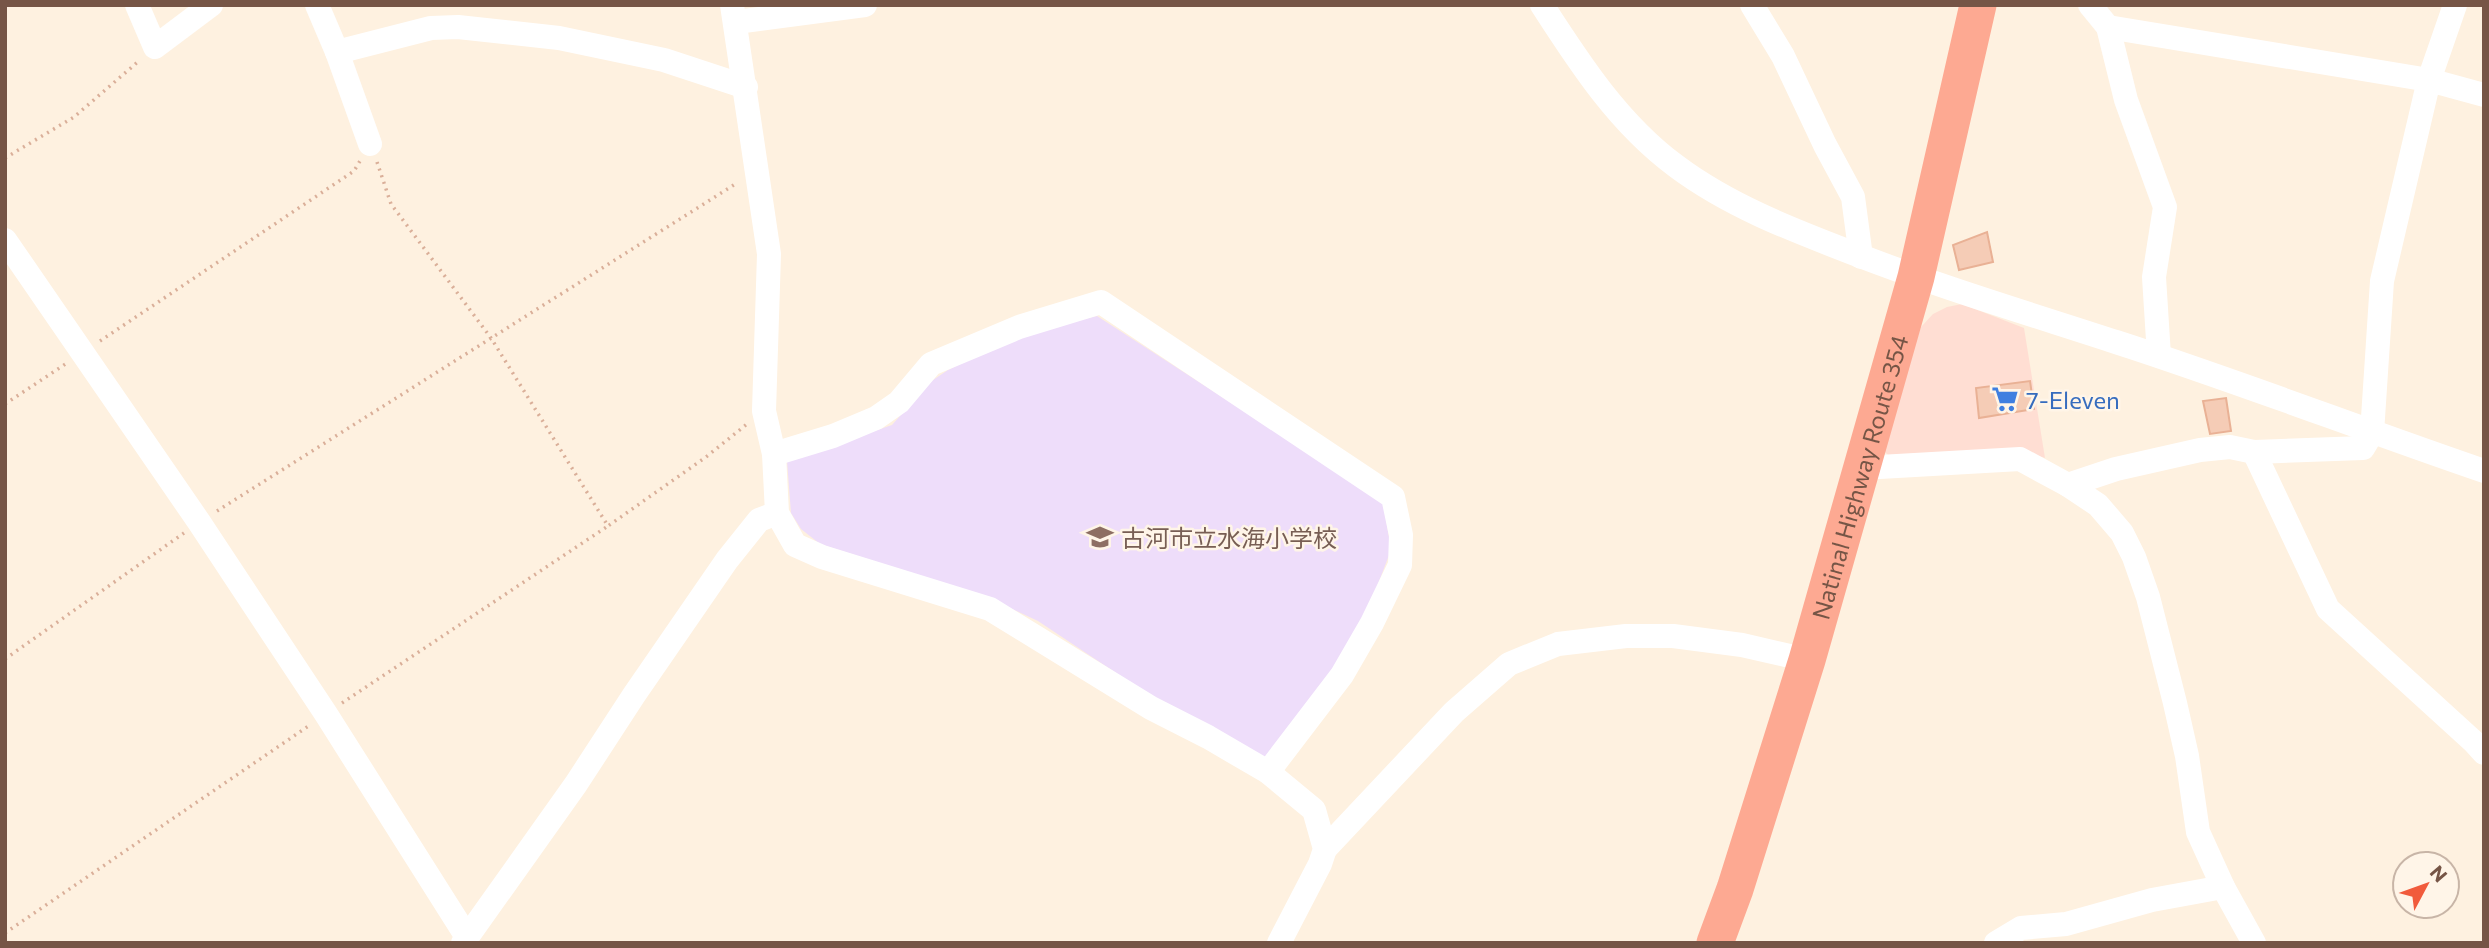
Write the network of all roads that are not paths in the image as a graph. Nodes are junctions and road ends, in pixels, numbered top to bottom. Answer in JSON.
{"nodes":[{"id":1,"x":136,"y":5,"type":"edge"},
{"id":2,"x":211,"y":5,"type":"edge"},
{"id":3,"x":317,"y":5,"type":"edge"},
{"id":4,"x":865,"y":5,"type":"edge"},
{"id":5,"x":1542,"y":5,"type":"edge"},
{"id":6,"x":1752,"y":5,"type":"edge"},
{"id":7,"x":1979,"y":5,"type":"edge"},
{"id":8,"x":2090,"y":5,"type":"edge"},
{"id":9,"x":2455,"y":5,"type":"edge"},
{"id":10,"x":734,"y":13,"type":"edge"},
{"id":11,"x":2108,"y":27,"type":"junction"},
{"id":12,"x":337,"y":52,"type":"junction"},
{"id":13,"x":2429,"y":80,"type":"junction"},
{"id":14,"x":746,"y":87,"type":"junction"},
{"id":15,"x":2484,"y":95,"type":"edge"},
{"id":16,"x":370,"y":144,"type":"road end"},
{"id":17,"x":5,"y":240,"type":"edge"},
{"id":18,"x":1861,"y":257,"type":"junction"},
{"id":19,"x":1916,"y":277,"type":"junction"},
{"id":20,"x":2159,"y":356,"type":"junction"},
{"id":21,"x":2372,"y":433,"type":"junction"},
{"id":22,"x":2254,"y":452,"type":"junction"},
{"id":23,"x":774,"y":454,"type":"junction"},
{"id":24,"x":1862,"y":468,"type":"junction"},
{"id":25,"x":2484,"y":471,"type":"edge"},
{"id":26,"x":2068,"y":485,"type":"junction"},
{"id":27,"x":777,"y":513,"type":"junction"},
{"id":28,"x":1807,"y":660,"type":"junction"},
{"id":29,"x":2484,"y":753,"type":"edge"},
{"id":30,"x":1268,"y":772,"type":"junction"},
{"id":31,"x":1325,"y":849,"type":"junction"},
{"id":32,"x":2223,"y":887,"type":"junction"},
{"id":33,"x":465,"y":940,"type":"edge"},
{"id":34,"x":1279,"y":943,"type":"edge"},
{"id":35,"x":1715,"y":943,"type":"edge"},
{"id":36,"x":1996,"y":943,"type":"edge"},
{"id":37,"x":2254,"y":943,"type":"edge"}],
"edges":[{"from":1,"to":2,"type":"street"},
{"from":3,"to":12,"type":"street"},
{"from":4,"to":10,"type":"street"},
{"from":5,"to":18,"type":"street"},
{"from":6,"to":18,"type":"street"},
{"from":7,"to":19,"type":"highway","name":"Natinal Highway Route 354"},
{"from":8,"to":11,"type":"street"},
{"from":9,"to":13,"type":"street"},
{"from":10,"to":14,"type":"street"},
{"from":11,"to":13,"type":"street"},
{"from":11,"to":20,"type":"street"},
{"from":12,"to":14,"type":"street"},
{"from":12,"to":16,"type":"street"},
{"from":13,"to":15,"type":"street"},
{"from":13,"to":21,"type":"street"},
{"from":14,"to":23,"type":"street"},
{"from":17,"to":33,"type":"street"},
{"from":18,"to":19,"type":"street"},
{"from":19,"to":20,"type":"street"},
{"from":19,"to":24,"type":"highway","name":"Natinal Highway Route 354"},
{"from":20,"to":21,"type":"street"},
{"from":21,"to":22,"type":"street"},
{"from":21,"to":25,"type":"street"},
{"from":22,"to":26,"type":"street"},
{"from":22,"to":29,"type":"street"},
{"from":23,"to":27,"type":"street"},
{"from":23,"to":30,"type":"street"},
{"from":24,"to":26,"type":"street"},
{"from":24,"to":28,"type":"highway","name":"Natinal Highway Route 354"},
{"from":26,"to":32,"type":"street"},
{"from":27,"to":30,"type":"street"},
{"from":27,"to":33,"type":"street"},
{"from":28,"to":31,"type":"street"},
{"from":28,"to":35,"type":"highway","name":"Natinal Highway Route 354"},
{"from":30,"to":31,"type":"street"},
{"from":31,"to":34,"type":"street"},
{"from":32,"to":36,"type":"street"},
{"from":32,"to":37,"type":"street"}]}
